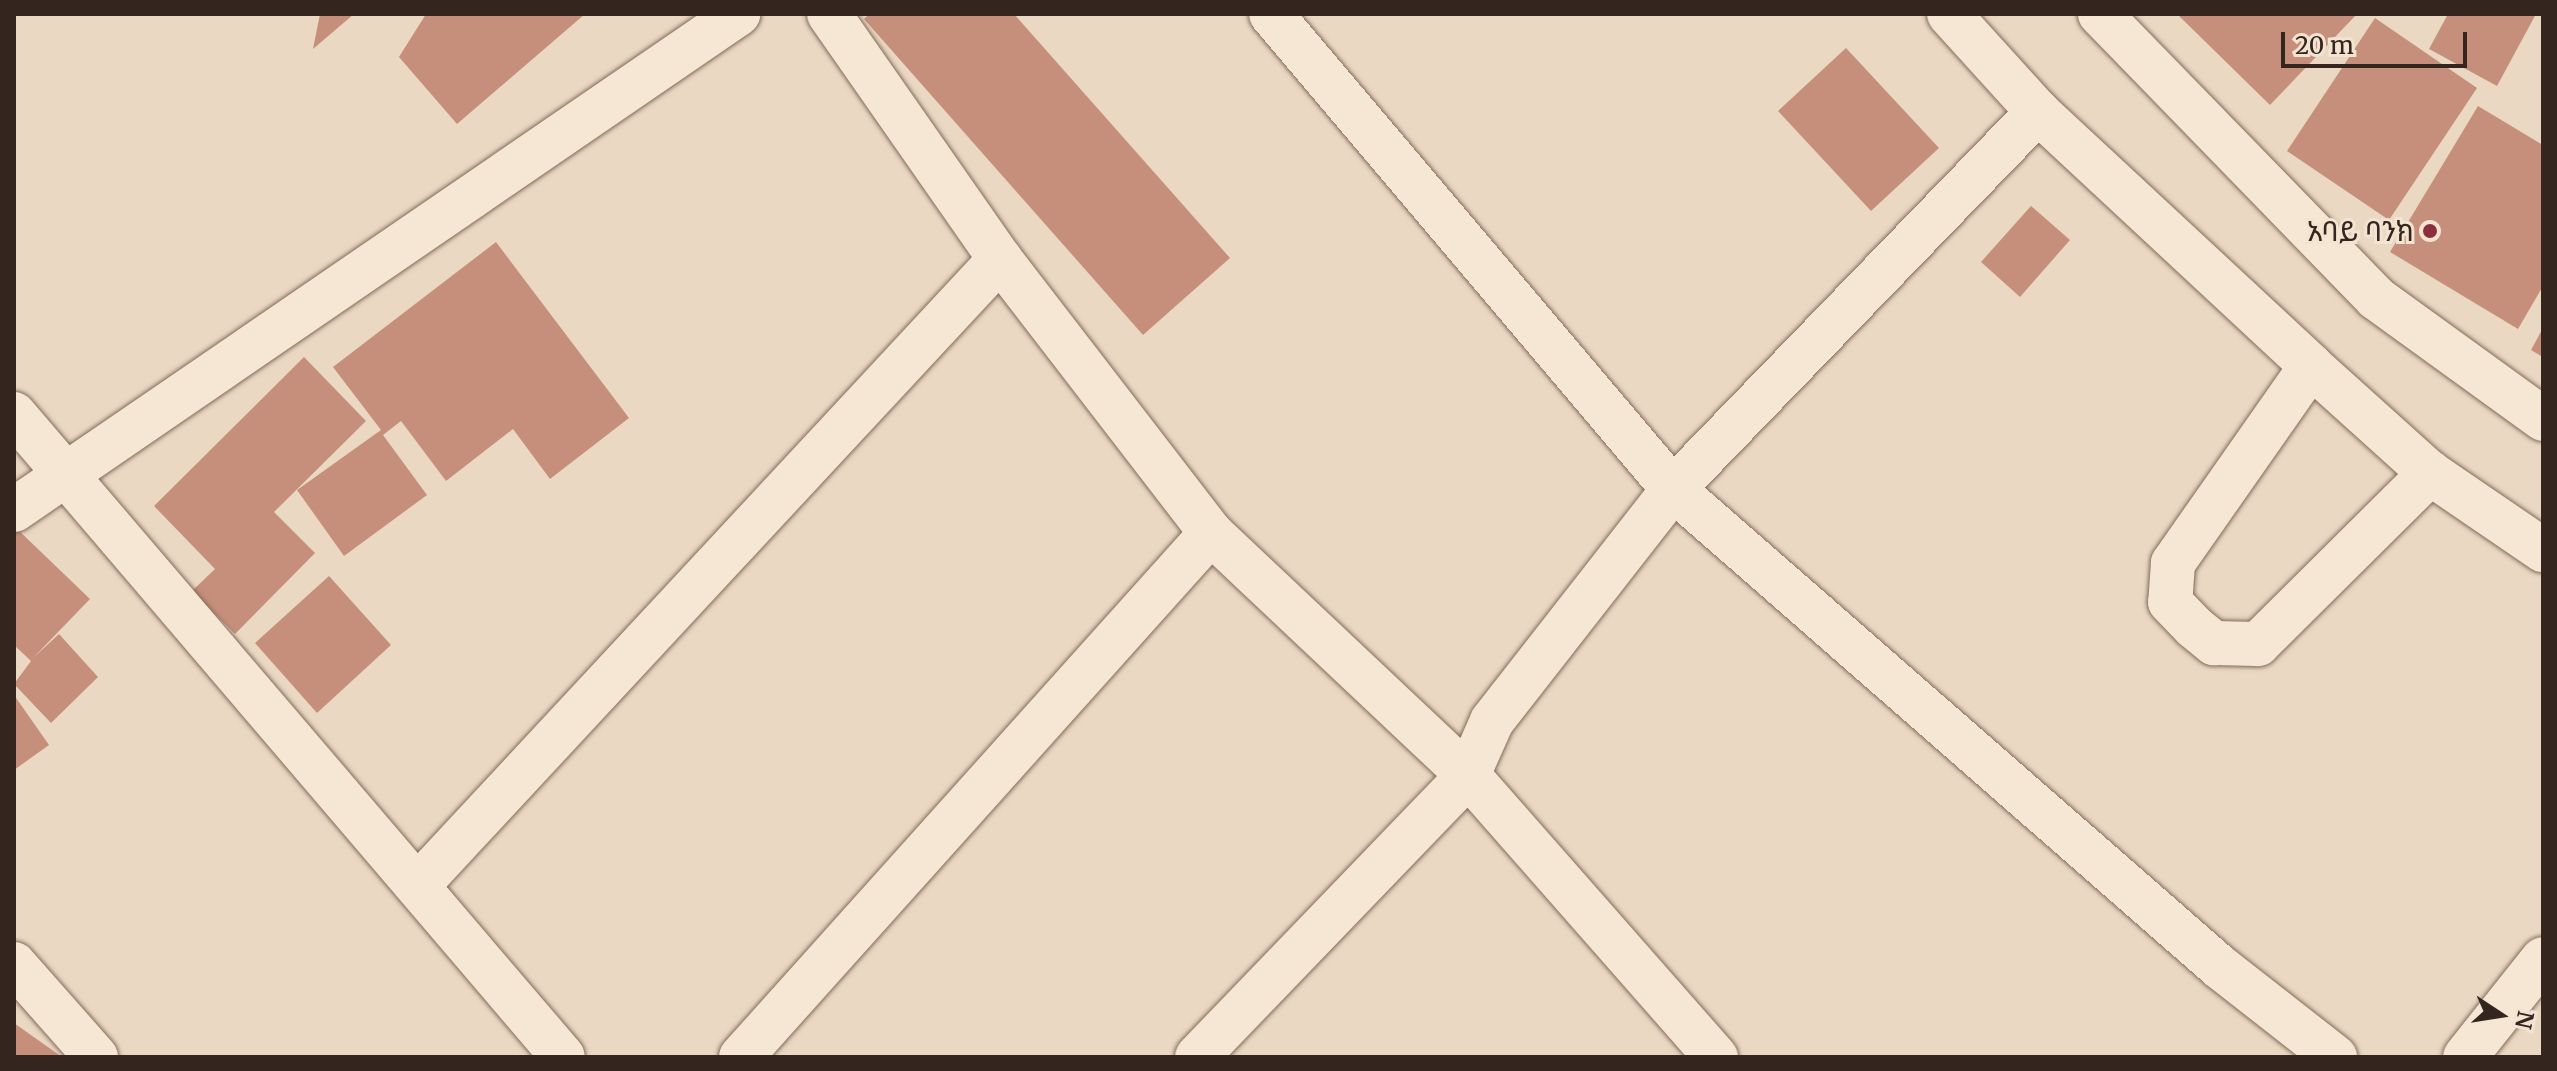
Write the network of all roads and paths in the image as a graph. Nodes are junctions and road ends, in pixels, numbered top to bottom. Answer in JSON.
{"nodes":[{"id":1,"x":738,"y":14,"type":"edge"},
{"id":2,"x":829,"y":14,"type":"edge"},
{"id":3,"x":1271,"y":14,"type":"edge"},
{"id":4,"x":1949,"y":14,"type":"edge"},
{"id":5,"x":2100,"y":14,"type":"edge"},
{"id":6,"x":2038,"y":112,"type":"junction"},
{"id":7,"x":1000,"y":259,"type":"junction"},
{"id":8,"x":2311,"y":366,"type":"junction"},
{"id":9,"x":14,"y":414,"type":"edge"},
{"id":10,"x":2543,"y":419,"type":"edge"},
{"id":11,"x":2430,"y":473,"type":"junction"},
{"id":12,"x":67,"y":477,"type":"junction"},
{"id":13,"x":1673,"y":489,"type":"junction"},
{"id":14,"x":14,"y":510,"type":"edge"},
{"id":15,"x":1211,"y":533,"type":"junction"},
{"id":16,"x":2543,"y":550,"type":"edge"},
{"id":17,"x":1468,"y":775,"type":"junction"},
{"id":18,"x":420,"y":883,"type":"junction"},
{"id":19,"x":2543,"y":959,"type":"edge"},
{"id":20,"x":14,"y":964,"type":"edge"},
{"id":21,"x":96,"y":1057,"type":"edge"},
{"id":22,"x":563,"y":1057,"type":"edge"},
{"id":23,"x":741,"y":1057,"type":"edge"},
{"id":24,"x":1197,"y":1057,"type":"edge"},
{"id":25,"x":1716,"y":1057,"type":"edge"},
{"id":26,"x":2335,"y":1057,"type":"edge"},
{"id":27,"x":2465,"y":1057,"type":"edge"}],
"edges":[{"from":1,"to":12,"type":"street"},
{"from":2,"to":7,"type":"street"},
{"from":3,"to":13,"type":"street"},
{"from":4,"to":6,"type":"street"},
{"from":5,"to":10,"type":"street"},
{"from":6,"to":8,"type":"street"},
{"from":6,"to":13,"type":"street"},
{"from":7,"to":15,"type":"street"},
{"from":7,"to":18,"type":"street"},
{"from":8,"to":11,"type":"street"},
{"from":8,"to":11,"type":"street"},
{"from":9,"to":12,"type":"street"},
{"from":11,"to":16,"type":"street"},
{"from":12,"to":14,"type":"street"},
{"from":12,"to":18,"type":"street"},
{"from":13,"to":17,"type":"street"},
{"from":13,"to":26,"type":"street"},
{"from":15,"to":17,"type":"street"},
{"from":15,"to":23,"type":"street"},
{"from":17,"to":24,"type":"street"},
{"from":17,"to":25,"type":"street"},
{"from":18,"to":22,"type":"street"},
{"from":19,"to":27,"type":"street"},
{"from":20,"to":21,"type":"street"}]}
